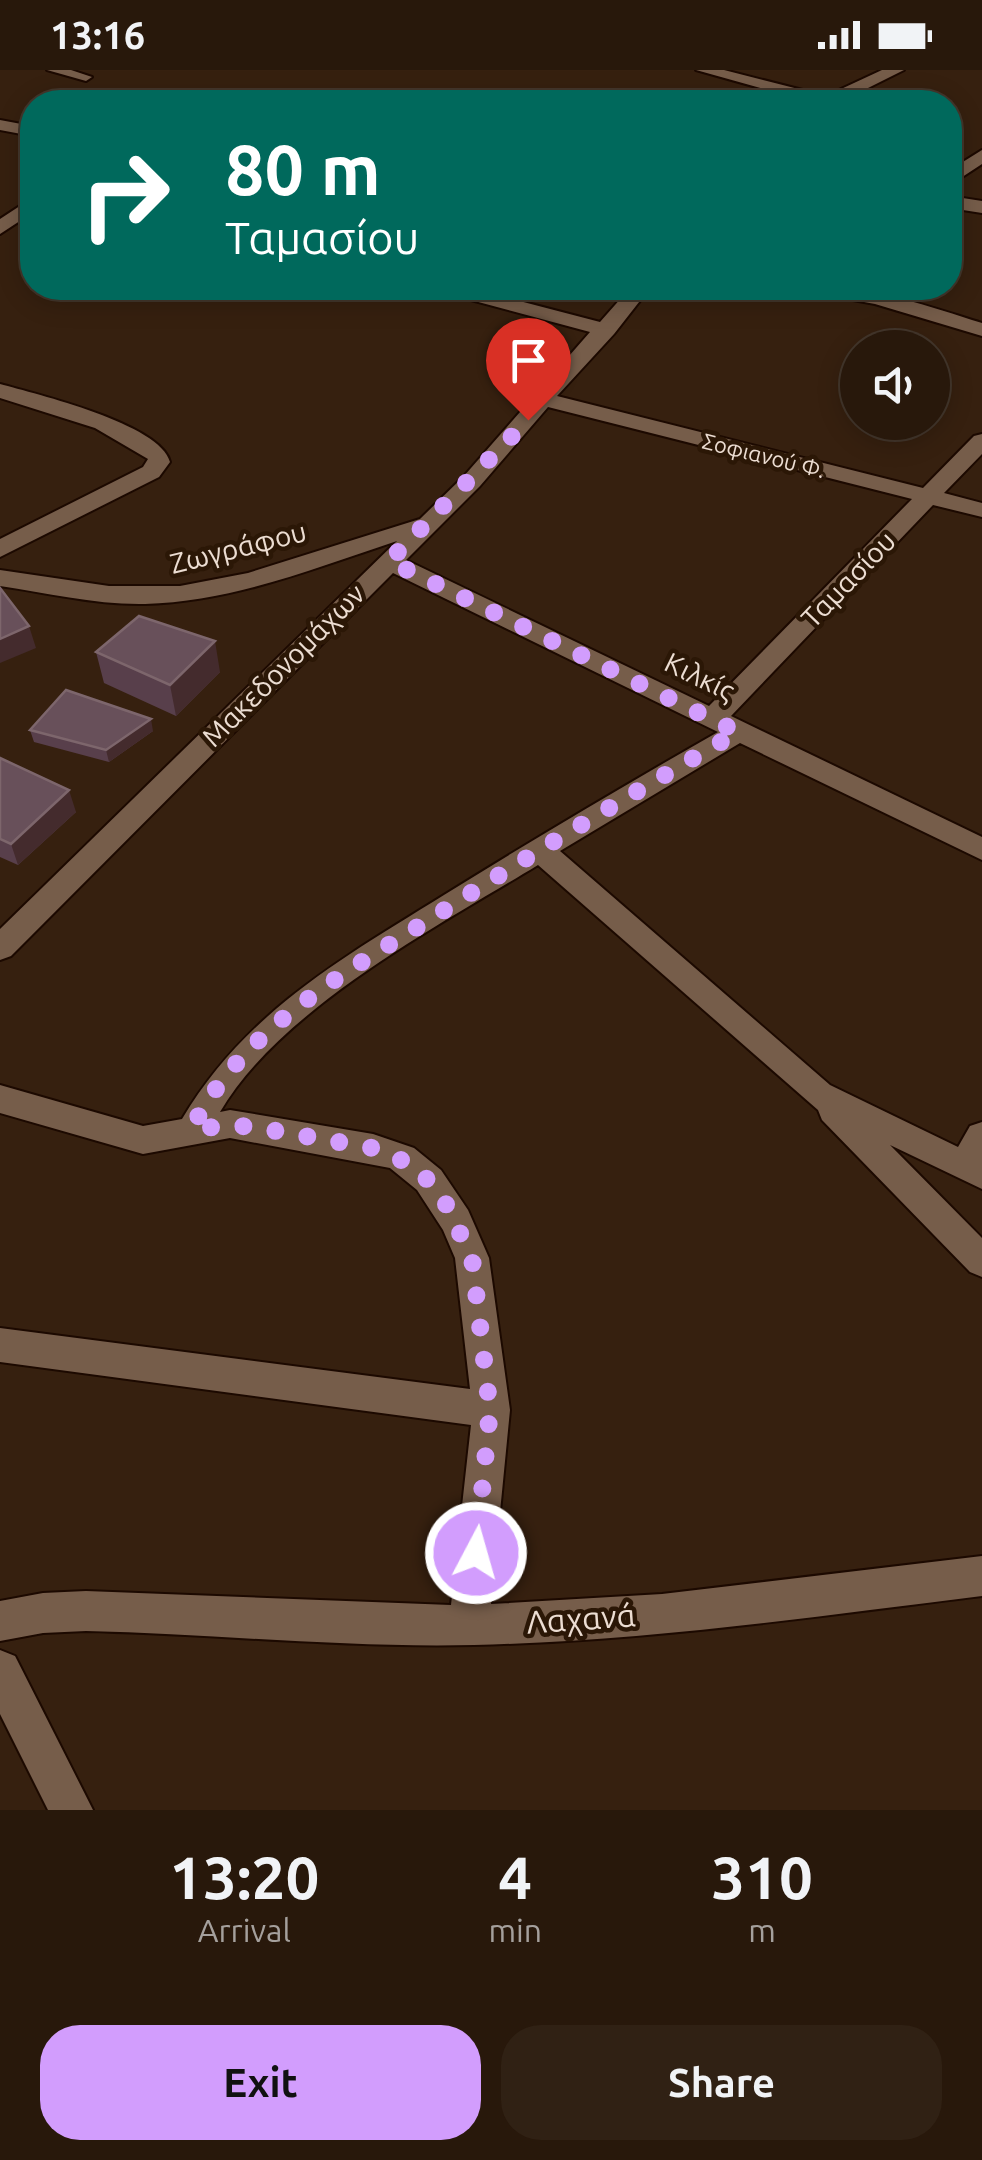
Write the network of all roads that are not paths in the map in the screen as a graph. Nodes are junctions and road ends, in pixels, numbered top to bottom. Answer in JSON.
{"nodes":[{"id":1,"x":53,"y":70,"type":"edge"},
{"id":2,"x":704,"y":70,"type":"edge"},
{"id":3,"x":896,"y":70,"type":"edge"},
{"id":4,"x":86,"y":78,"type":"dead end"},
{"id":5,"x":782,"y":90,"type":"edge"},
{"id":6,"x":854,"y":90,"type":"edge"},
{"id":7,"x":493,"y":300,"type":"edge"},
{"id":8,"x":631,"y":300,"type":"edge"},
{"id":9,"x":884,"y":300,"type":"edge"},
{"id":10,"x":607,"y":330,"type":"junction"},
{"id":11,"x":982,"y":330,"type":"edge"},
{"id":12,"x":7,"y":394,"type":"edge"},
{"id":13,"x":545,"y":400,"type":"junction"},
{"id":14,"x":982,"y":440,"type":"edge"},
{"id":15,"x":929,"y":496,"type":"junction"},
{"id":16,"x":982,"y":510,"type":"edge"},
{"id":17,"x":426,"y":524,"type":"junction"},
{"id":18,"x":0,"y":549,"type":"edge"},
{"id":19,"x":389,"y":561,"type":"junction"},
{"id":20,"x":0,"y":578,"type":"edge"},
{"id":21,"x":726,"y":725,"type":"junction"},
{"id":22,"x":538,"y":849,"type":"junction"},
{"id":23,"x":982,"y":849,"type":"edge"},
{"id":24,"x":0,"y":948,"type":"edge"},
{"id":25,"x":819,"y":1095,"type":"junction"},
{"id":26,"x":0,"y":1099,"type":"edge"},
{"id":27,"x":192,"y":1128,"type":"junction"},
{"id":28,"x":982,"y":1136,"type":"edge"},
{"id":29,"x":974,"y":1170,"type":"edge"},
{"id":30,"x":982,"y":1261,"type":"edge"},
{"id":31,"x":0,"y":1345,"type":"edge"},
{"id":32,"x":490,"y":1410,"type":"junction"},
{"id":33,"x":982,"y":1576,"type":"edge"},
{"id":34,"x":0,"y":1621,"type":"edge"},
{"id":35,"x":469,"y":1625,"type":"junction"},
{"id":36,"x":0,"y":1672,"type":"edge"},
{"id":37,"x":70,"y":1810,"type":"edge"}],
"edges":[{"from":1,"to":4,"type":"lane"},
{"from":2,"to":5,"type":"street"},
{"from":3,"to":6,"type":"street"},
{"from":7,"to":10,"type":"street"},
{"from":8,"to":10,"type":"street","name":"Μακεδονομάχων"},
{"from":9,"to":11,"type":"street"},
{"from":10,"to":13,"type":"street","name":"Μακεδονομάχων"},
{"from":12,"to":18,"type":"street"},
{"from":13,"to":15,"type":"street","name":"Σοφιανού Φ."},
{"from":13,"to":17,"type":"street","name":"Μακεδονομάχων"},
{"from":14,"to":15,"type":"street","name":"Ταμασίου"},
{"from":15,"to":16,"type":"street","name":"Σοφιανού Φ."},
{"from":15,"to":21,"type":"street","name":"Ταμασίου"},
{"from":17,"to":19,"type":"street","name":"Μακεδονομάχων"},
{"from":17,"to":20,"type":"street","name":"Ζωγράφου"},
{"from":19,"to":21,"type":"street","name":"Κιλκίς"},
{"from":19,"to":24,"type":"street","name":"Μακεδονομάχων"},
{"from":21,"to":22,"type":"street","name":"Ταμασίου"},
{"from":21,"to":23,"type":"street","name":"Κιλκίς"},
{"from":22,"to":25,"type":"street"},
{"from":22,"to":27,"type":"street","name":"Ταμασίου"},
{"from":25,"to":29,"type":"street"},
{"from":25,"to":30,"type":"street"},
{"from":26,"to":27,"type":"street"},
{"from":27,"to":32,"type":"street"},
{"from":28,"to":29,"type":"street"},
{"from":31,"to":32,"type":"street"},
{"from":32,"to":35,"type":"street"},
{"from":33,"to":35,"type":"street","name":"Λαχανά"},
{"from":34,"to":35,"type":"street","name":"Λαχανά"},
{"from":36,"to":37,"type":"street"}]}
